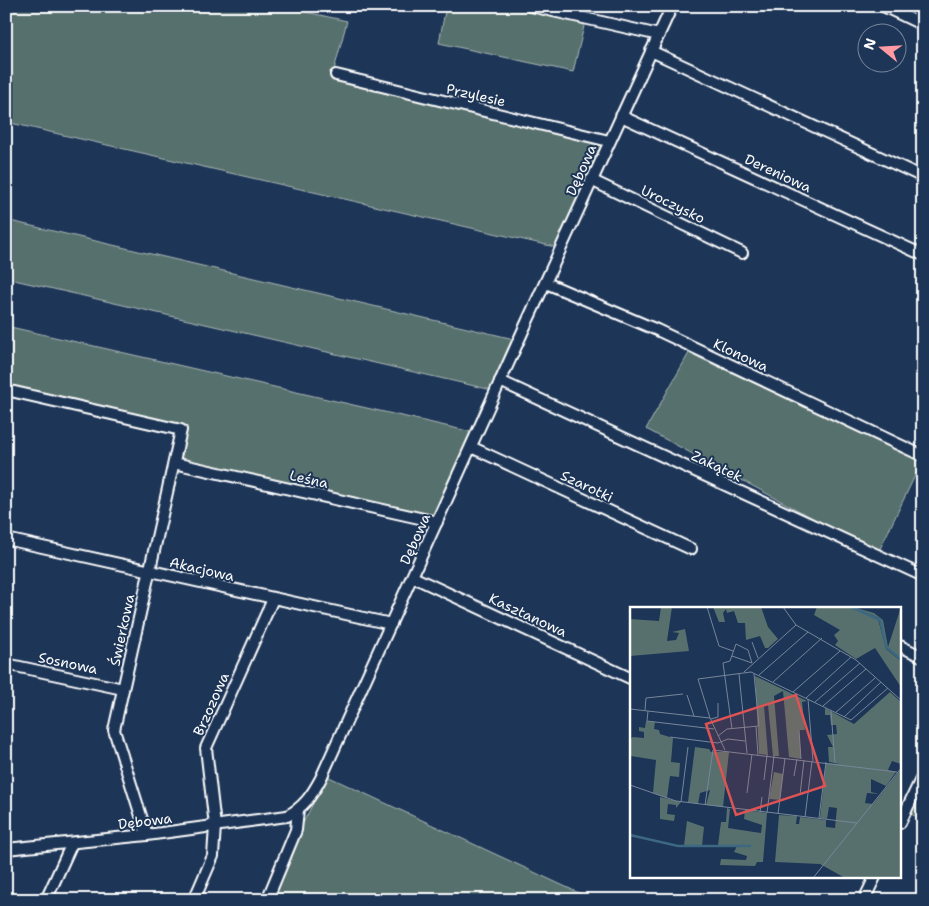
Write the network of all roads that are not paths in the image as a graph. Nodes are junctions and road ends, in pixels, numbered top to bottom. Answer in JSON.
{"nodes":[{"id":1,"x":532,"y":6,"type":"edge"},
{"id":2,"x":672,"y":6,"type":"edge"},
{"id":3,"x":883,"y":6,"type":"edge"},
{"id":4,"x":923,"y":25,"type":"edge"},
{"id":5,"x":659,"y":35,"type":"junction"},
{"id":6,"x":651,"y":51,"type":"junction"},
{"id":7,"x":336,"y":75,"type":"dead end"},
{"id":8,"x":621,"y":116,"type":"junction"},
{"id":9,"x":610,"y":141,"type":"junction"},
{"id":10,"x":923,"y":177,"type":"edge"},
{"id":11,"x":591,"y":180,"type":"junction"},
{"id":12,"x":742,"y":253,"type":"dead end"},
{"id":13,"x":923,"y":255,"type":"edge"},
{"id":14,"x":546,"y":283,"type":"junction"},
{"id":15,"x":500,"y":381,"type":"junction"},
{"id":16,"x":6,"y":390,"type":"edge"},
{"id":17,"x":471,"y":447,"type":"junction"},
{"id":18,"x":923,"y":456,"type":"edge"},
{"id":19,"x":174,"y":463,"type":"junction"},
{"id":20,"x":438,"y":522,"type":"junction"},
{"id":21,"x":6,"y":539,"type":"edge"},
{"id":22,"x":691,"y":549,"type":"dead end"},
{"id":23,"x":149,"y":571,"type":"junction"},
{"id":24,"x":923,"y":576,"type":"edge"},
{"id":25,"x":412,"y":577,"type":"junction"},
{"id":26,"x":273,"y":599,"type":"junction"},
{"id":27,"x":391,"y":624,"type":"junction"},
{"id":28,"x":902,"y":647,"type":"edge"},
{"id":29,"x":923,"y":657,"type":"edge"},
{"id":30,"x":6,"y":664,"type":"edge"},
{"id":31,"x":630,"y":678,"type":"edge"},
{"id":32,"x":123,"y":690,"type":"junction"},
{"id":33,"x":923,"y":775,"type":"edge"},
{"id":34,"x":298,"y":810,"type":"junction"},
{"id":35,"x":902,"y":819,"type":"edge"},
{"id":36,"x":215,"y":826,"type":"junction"},
{"id":37,"x":148,"y":835,"type":"junction"},
{"id":38,"x":72,"y":843,"type":"junction"},
{"id":39,"x":6,"y":849,"type":"edge"},
{"id":40,"x":875,"y":878,"type":"edge"},
{"id":41,"x":46,"y":900,"type":"edge"},
{"id":42,"x":194,"y":900,"type":"edge"},
{"id":43,"x":267,"y":900,"type":"edge"},
{"id":44,"x":864,"y":900,"type":"edge"}],
"edges":[{"from":1,"to":5,"type":"street"},
{"from":2,"to":5,"type":"street","name":"Dębowa"},
{"from":3,"to":4,"type":"street"},
{"from":5,"to":6,"type":"street","name":"Dębowa"},
{"from":6,"to":8,"type":"street","name":"Dębowa"},
{"from":6,"to":10,"type":"street"},
{"from":7,"to":9,"type":"street","name":"Przylesie"},
{"from":8,"to":9,"type":"street","name":"Dębowa"},
{"from":8,"to":13,"type":"street","name":"Dereniowa"},
{"from":9,"to":11,"type":"street","name":"Dębowa"},
{"from":11,"to":12,"type":"street","name":"Uroczysko"},
{"from":11,"to":14,"type":"street","name":"Dębowa"},
{"from":14,"to":15,"type":"street","name":"Dębowa"},
{"from":14,"to":18,"type":"street","name":"Klonowa"},
{"from":15,"to":17,"type":"street","name":"Dębowa"},
{"from":15,"to":24,"type":"street","name":"Zakątek"},
{"from":16,"to":19,"type":"street","name":"Świerkowa"},
{"from":17,"to":20,"type":"street","name":"Dębowa"},
{"from":17,"to":22,"type":"street","name":"Szarotki"},
{"from":19,"to":20,"type":"street","name":"Leśna"},
{"from":19,"to":23,"type":"street","name":"Świerkowa"},
{"from":20,"to":25,"type":"street","name":"Dębowa"},
{"from":21,"to":23,"type":"street","name":"Akacjowa"},
{"from":23,"to":26,"type":"street","name":"Akacjowa"},
{"from":23,"to":32,"type":"street","name":"Świerkowa"},
{"from":25,"to":27,"type":"street","name":"Dębowa"},
{"from":25,"to":31,"type":"street","name":"Kasztanowa"},
{"from":26,"to":27,"type":"street","name":"Akacjowa"},
{"from":26,"to":36,"type":"street","name":"Brzozowa"},
{"from":27,"to":34,"type":"street","name":"Dębowa"},
{"from":28,"to":29,"type":"street"},
{"from":30,"to":32,"type":"street","name":"Sosnowa"},
{"from":32,"to":37,"type":"street","name":"Świerkowa"},
{"from":33,"to":35,"type":"street"},
{"from":34,"to":36,"type":"street","name":"Dębowa"},
{"from":34,"to":43,"type":"street"},
{"from":36,"to":37,"type":"street","name":"Dębowa"},
{"from":36,"to":42,"type":"street","name":"Brzozowa"},
{"from":37,"to":38,"type":"street","name":"Dębowa"},
{"from":38,"to":39,"type":"street","name":"Dębowa"},
{"from":38,"to":41,"type":"street"},
{"from":40,"to":44,"type":"street"}]}
